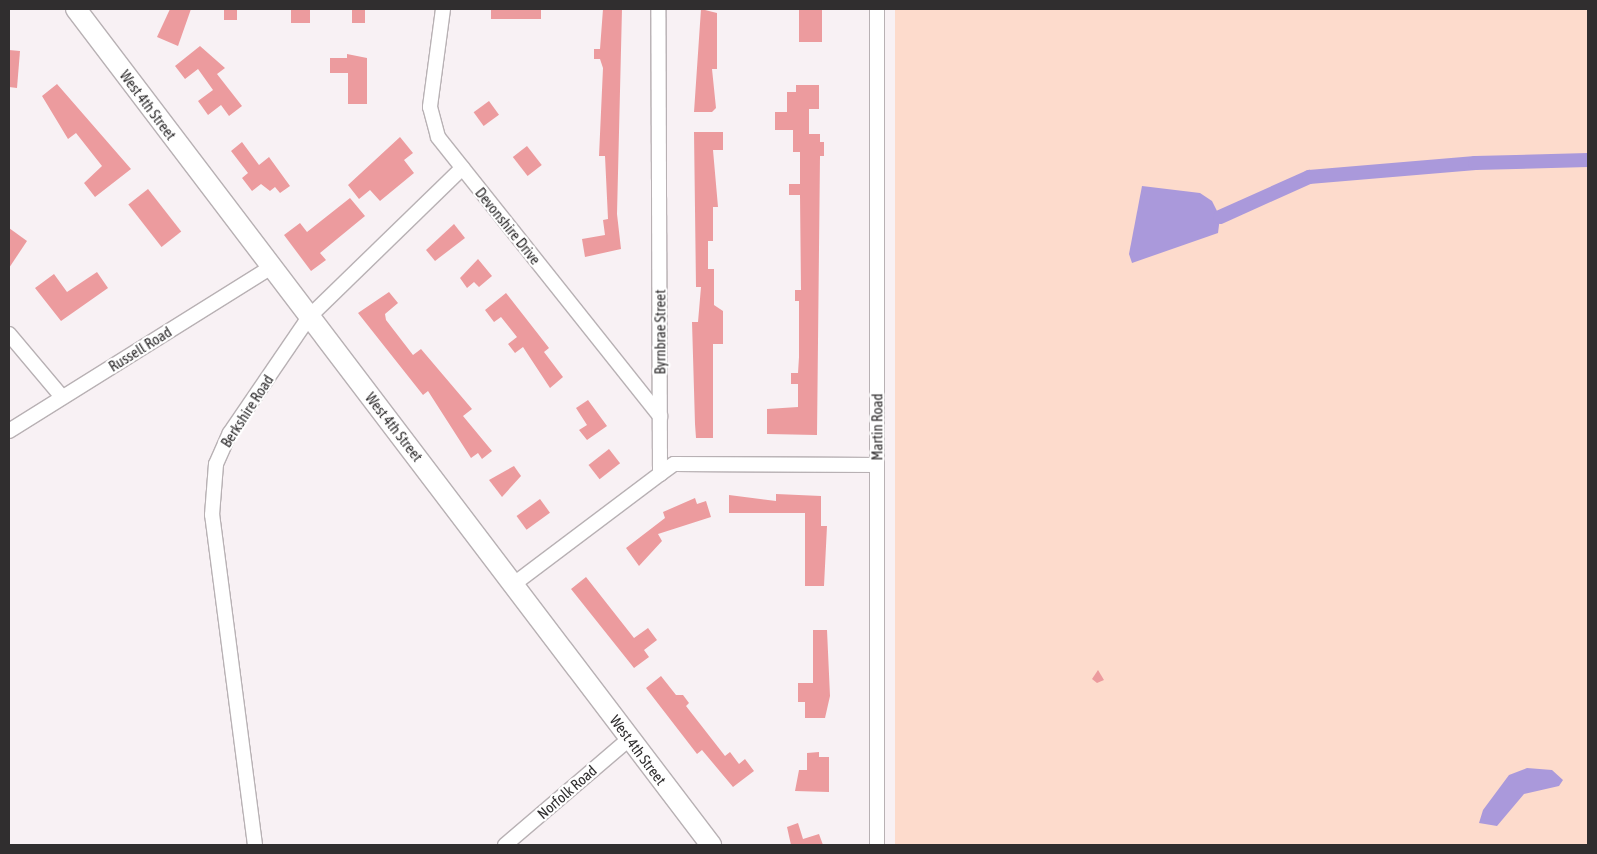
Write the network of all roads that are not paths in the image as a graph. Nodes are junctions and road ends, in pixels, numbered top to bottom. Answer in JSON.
{"nodes":[{"id":1,"x":76,"y":9,"type":"edge"},
{"id":2,"x":443,"y":9,"type":"edge"},
{"id":3,"x":658,"y":9,"type":"edge"},
{"id":4,"x":877,"y":9,"type":"edge"},
{"id":5,"x":462,"y":168,"type":"junction"},
{"id":6,"x":270,"y":268,"type":"junction"},
{"id":7,"x":309,"y":317,"type":"junction"},
{"id":8,"x":9,"y":334,"type":"edge"},
{"id":9,"x":62,"y":398,"type":"junction"},
{"id":10,"x":660,"y":416,"type":"junction"},
{"id":11,"x":9,"y":431,"type":"edge"},
{"id":12,"x":877,"y":465,"type":"junction"},
{"id":13,"x":660,"y":474,"type":"junction"},
{"id":14,"x":514,"y":584,"type":"junction"},
{"id":15,"x":629,"y":739,"type":"junction"},
{"id":16,"x":255,"y":845,"type":"edge"},
{"id":17,"x":505,"y":845,"type":"edge"},
{"id":18,"x":711,"y":845,"type":"edge"},
{"id":19,"x":878,"y":845,"type":"edge"}],
"edges":[{"from":1,"to":6,"type":"main road","name":"West 4th Street"},
{"from":2,"to":5,"type":"street","name":"Devonshire Drive"},
{"from":3,"to":10,"type":"street","name":"Byrnbrae Street"},
{"from":4,"to":12,"type":"street","name":"Martin Road"},
{"from":5,"to":7,"type":"street","name":"Berkshire Road"},
{"from":5,"to":10,"type":"street","name":"Devonshire Drive"},
{"from":6,"to":7,"type":"main road","name":"West 4th Street"},
{"from":6,"to":9,"type":"street","name":"Russell Road"},
{"from":7,"to":14,"type":"main road","name":"West 4th Street"},
{"from":7,"to":16,"type":"street","name":"Berkshire Road"},
{"from":8,"to":9,"type":"street"},
{"from":9,"to":11,"type":"street","name":"Russell Road"},
{"from":10,"to":13,"type":"street","name":"Byrnbrae Street"},
{"from":12,"to":13,"type":"street"},
{"from":12,"to":19,"type":"street","name":"Martin Road"},
{"from":13,"to":14,"type":"street"},
{"from":14,"to":15,"type":"main road","name":"West 4th Street"},
{"from":15,"to":17,"type":"street","name":"Norfolk Road"},
{"from":15,"to":18,"type":"main road","name":"West 4th Street"}]}
